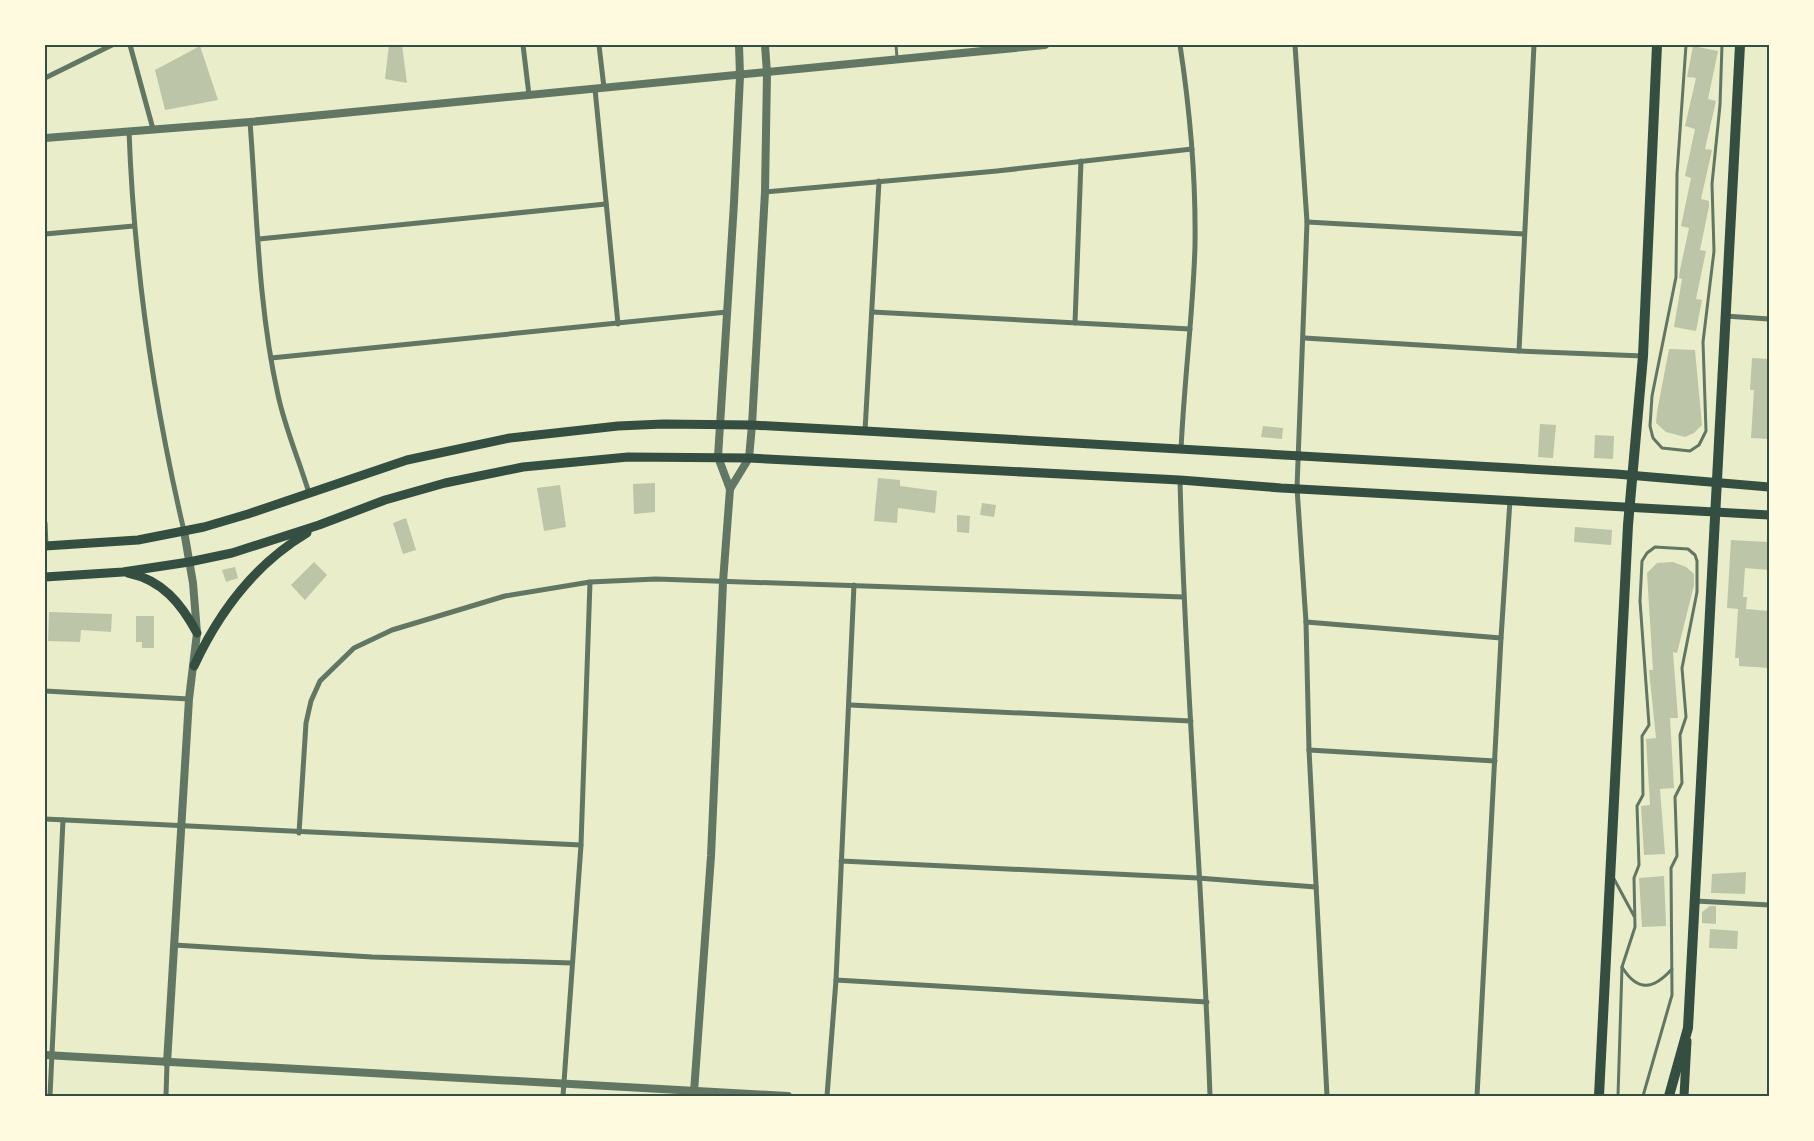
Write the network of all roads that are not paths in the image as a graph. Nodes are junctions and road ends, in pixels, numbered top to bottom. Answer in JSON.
{"nodes":[{"id":1,"x":112,"y":45,"type":"edge"},
{"id":2,"x":130,"y":45,"type":"edge"},
{"id":3,"x":523,"y":45,"type":"edge"},
{"id":4,"x":599,"y":45,"type":"edge"},
{"id":5,"x":739,"y":45,"type":"edge"},
{"id":6,"x":765,"y":45,"type":"edge"},
{"id":7,"x":896,"y":45,"type":"edge"},
{"id":8,"x":1045,"y":45,"type":"edge"},
{"id":9,"x":1180,"y":45,"type":"edge"},
{"id":10,"x":1295,"y":45,"type":"edge"},
{"id":11,"x":1534,"y":45,"type":"edge"},
{"id":12,"x":1657,"y":45,"type":"edge"},
{"id":13,"x":1686,"y":45,"type":"edge"},
{"id":14,"x":1722,"y":45,"type":"edge"},
{"id":15,"x":1740,"y":45,"type":"edge"},
{"id":16,"x":1007,"y":47,"type":"edge"},
{"id":17,"x":897,"y":59,"type":"junction"},
{"id":18,"x":767,"y":74,"type":"junction"},
{"id":19,"x":740,"y":76,"type":"junction"},
{"id":20,"x":45,"y":78,"type":"edge"},
{"id":21,"x":604,"y":88,"type":"junction"},
{"id":22,"x":595,"y":89,"type":"junction"},
{"id":23,"x":529,"y":95,"type":"junction"},
{"id":24,"x":250,"y":122,"type":"junction"},
{"id":25,"x":154,"y":129,"type":"junction"},
{"id":26,"x":129,"y":131,"type":"junction"},
{"id":27,"x":45,"y":138,"type":"edge"},
{"id":28,"x":1192,"y":149,"type":"junction"},
{"id":29,"x":1081,"y":161,"type":"junction"},
{"id":30,"x":879,"y":181,"type":"junction"},
{"id":31,"x":766,"y":192,"type":"junction"},
{"id":32,"x":606,"y":204,"type":"junction"},
{"id":33,"x":1307,"y":222,"type":"junction"},
{"id":34,"x":134,"y":226,"type":"junction"},
{"id":35,"x":45,"y":234,"type":"edge"},
{"id":36,"x":1524,"y":234,"type":"junction"},
{"id":37,"x":259,"y":239,"type":"junction"},
{"id":38,"x":727,"y":312,"type":"junction"},
{"id":39,"x":872,"y":312,"type":"junction"},
{"id":40,"x":1724,"y":316,"type":"junction"},
{"id":41,"x":1769,"y":319,"type":"edge"},
{"id":42,"x":1074,"y":323,"type":"junction"},
{"id":43,"x":618,"y":324,"type":"junction"},
{"id":44,"x":1190,"y":330,"type":"junction"},
{"id":45,"x":1304,"y":338,"type":"junction"},
{"id":46,"x":1519,"y":351,"type":"junction"},
{"id":47,"x":1643,"y":356,"type":"junction"},
{"id":48,"x":271,"y":358,"type":"junction"},
{"id":49,"x":720,"y":425,"type":"junction"},
{"id":50,"x":752,"y":426,"type":"junction"},
{"id":51,"x":865,"y":431,"type":"junction"},
{"id":52,"x":1181,"y":451,"type":"junction"},
{"id":53,"x":1298,"y":455,"type":"junction"},
{"id":54,"x":718,"y":457,"type":"junction"},
{"id":55,"x":749,"y":458,"type":"junction"},
{"id":56,"x":1632,"y":476,"type":"junction"},
{"id":57,"x":1180,"y":480,"type":"junction"},
{"id":58,"x":1718,"y":483,"type":"junction"},
{"id":59,"x":1769,"y":487,"type":"edge"},
{"id":60,"x":1297,"y":488,"type":"junction"},
{"id":61,"x":730,"y":489,"type":"junction"},
{"id":62,"x":309,"y":493,"type":"junction"},
{"id":63,"x":1510,"y":500,"type":"junction"},
{"id":64,"x":1630,"y":507,"type":"junction"},
{"id":65,"x":1716,"y":512,"type":"junction"},
{"id":66,"x":1769,"y":515,"type":"edge"},
{"id":67,"x":45,"y":523,"type":"edge"},
{"id":68,"x":319,"y":525,"type":"junction"},
{"id":69,"x":184,"y":531,"type":"junction"},
{"id":70,"x":45,"y":546,"type":"edge"},
{"id":71,"x":189,"y":562,"type":"junction"},
{"id":72,"x":123,"y":572,"type":"junction"},
{"id":73,"x":45,"y":577,"type":"edge"},
{"id":74,"x":590,"y":582,"type":"junction"},
{"id":75,"x":723,"y":582,"type":"junction"},
{"id":76,"x":854,"y":585,"type":"junction"},
{"id":77,"x":1184,"y":597,"type":"junction"},
{"id":78,"x":1306,"y":622,"type":"junction"},
{"id":79,"x":197,"y":633,"type":"junction"},
{"id":80,"x":1501,"y":638,"type":"junction"},
{"id":81,"x":194,"y":666,"type":"junction"},
{"id":82,"x":45,"y":691,"type":"edge"},
{"id":83,"x":189,"y":699,"type":"junction"},
{"id":84,"x":850,"y":705,"type":"junction"},
{"id":85,"x":1191,"y":721,"type":"junction"},
{"id":86,"x":1309,"y":750,"type":"junction"},
{"id":87,"x":1495,"y":761,"type":"junction"},
{"id":88,"x":45,"y":819,"type":"edge"},
{"id":89,"x":63,"y":820,"type":"junction"},
{"id":90,"x":182,"y":825,"type":"junction"},
{"id":91,"x":299,"y":833,"type":"junction"},
{"id":92,"x":581,"y":845,"type":"junction"},
{"id":93,"x":841,"y":861,"type":"junction"},
{"id":94,"x":1610,"y":872,"type":"junction"},
{"id":95,"x":1198,"y":878,"type":"junction"},
{"id":96,"x":1316,"y":887,"type":"junction"},
{"id":97,"x":1696,"y":901,"type":"junction"},
{"id":98,"x":1769,"y":906,"type":"edge"},
{"id":99,"x":1635,"y":918,"type":"junction"},
{"id":100,"x":174,"y":945,"type":"junction"},
{"id":101,"x":572,"y":963,"type":"junction"},
{"id":102,"x":1622,"y":967,"type":"junction"},
{"id":103,"x":1673,"y":968,"type":"junction"},
{"id":104,"x":836,"y":980,"type":"junction"},
{"id":105,"x":1207,"y":1002,"type":"junction"},
{"id":106,"x":1688,"y":1028,"type":"junction"},
{"id":107,"x":48,"y":1055,"type":"edge"},
{"id":108,"x":167,"y":1064,"type":"junction"},
{"id":109,"x":563,"y":1084,"type":"junction"},
{"id":110,"x":694,"y":1094,"type":"edge"},
{"id":111,"x":50,"y":1096,"type":"edge"},
{"id":112,"x":166,"y":1096,"type":"edge"},
{"id":113,"x":563,"y":1096,"type":"edge"},
{"id":114,"x":788,"y":1096,"type":"edge"},
{"id":115,"x":827,"y":1096,"type":"edge"},
{"id":116,"x":1210,"y":1096,"type":"edge"},
{"id":117,"x":1328,"y":1096,"type":"edge"},
{"id":118,"x":1477,"y":1096,"type":"edge"},
{"id":119,"x":1599,"y":1096,"type":"edge"},
{"id":120,"x":1618,"y":1096,"type":"edge"},
{"id":121,"x":1642,"y":1096,"type":"edge"},
{"id":122,"x":1670,"y":1096,"type":"edge"},
{"id":123,"x":1684,"y":1096,"type":"edge"}],
"edges":[{"from":1,"to":20,"type":"street"},
{"from":2,"to":25,"type":"street"},
{"from":3,"to":23,"type":"street"},
{"from":4,"to":21,"type":"street"},
{"from":5,"to":19,"type":"street"},
{"from":6,"to":18,"type":"street"},
{"from":7,"to":17,"type":"lane"},
{"from":8,"to":16,"type":"street"},
{"from":9,"to":28,"type":"street"},
{"from":10,"to":33,"type":"street"},
{"from":11,"to":36,"type":"street"},
{"from":12,"to":47,"type":"main road"},
{"from":13,"to":14,"type":"lane"},
{"from":15,"to":40,"type":"main road"},
{"from":16,"to":17,"type":"street"},
{"from":17,"to":18,"type":"street"},
{"from":18,"to":19,"type":"street"},
{"from":18,"to":31,"type":"street"},
{"from":19,"to":21,"type":"street"},
{"from":19,"to":38,"type":"street"},
{"from":21,"to":22,"type":"street"},
{"from":22,"to":23,"type":"street"},
{"from":22,"to":32,"type":"street"},
{"from":23,"to":24,"type":"street"},
{"from":24,"to":25,"type":"street"},
{"from":24,"to":37,"type":"street"},
{"from":25,"to":26,"type":"street"},
{"from":26,"to":27,"type":"street"},
{"from":26,"to":34,"type":"street"},
{"from":28,"to":29,"type":"street"},
{"from":28,"to":44,"type":"street"},
{"from":29,"to":30,"type":"street"},
{"from":29,"to":42,"type":"street"},
{"from":30,"to":31,"type":"street"},
{"from":30,"to":39,"type":"street"},
{"from":31,"to":50,"type":"street"},
{"from":32,"to":37,"type":"street"},
{"from":32,"to":43,"type":"street"},
{"from":33,"to":36,"type":"street"},
{"from":33,"to":45,"type":"street"},
{"from":34,"to":35,"type":"street"},
{"from":34,"to":69,"type":"street"},
{"from":36,"to":46,"type":"street"},
{"from":37,"to":48,"type":"street"},
{"from":38,"to":43,"type":"street"},
{"from":38,"to":49,"type":"street"},
{"from":39,"to":42,"type":"street"},
{"from":39,"to":51,"type":"street"},
{"from":40,"to":41,"type":"street"},
{"from":40,"to":58,"type":"main road"},
{"from":42,"to":44,"type":"street"},
{"from":43,"to":48,"type":"street"},
{"from":44,"to":52,"type":"street"},
{"from":45,"to":46,"type":"street"},
{"from":45,"to":53,"type":"street"},
{"from":46,"to":47,"type":"street"},
{"from":47,"to":56,"type":"main road"},
{"from":48,"to":62,"type":"street"},
{"from":49,"to":50,"type":"main road"},
{"from":49,"to":54,"type":"street"},
{"from":49,"to":62,"type":"main road"},
{"from":50,"to":51,"type":"main road"},
{"from":50,"to":55,"type":"street"},
{"from":51,"to":52,"type":"main road"},
{"from":52,"to":53,"type":"main road"},
{"from":53,"to":56,"type":"main road"},
{"from":53,"to":60,"type":"street"},
{"from":54,"to":55,"type":"main road"},
{"from":54,"to":61,"type":"street"},
{"from":54,"to":68,"type":"main road"},
{"from":55,"to":57,"type":"main road"},
{"from":55,"to":61,"type":"street"},
{"from":56,"to":58,"type":"main road"},
{"from":56,"to":64,"type":"main road"},
{"from":57,"to":60,"type":"main road"},
{"from":57,"to":77,"type":"street"},
{"from":58,"to":59,"type":"main road"},
{"from":58,"to":65,"type":"main road"},
{"from":60,"to":63,"type":"main road"},
{"from":60,"to":78,"type":"street"},
{"from":61,"to":75,"type":"street"},
{"from":62,"to":69,"type":"main road"},
{"from":63,"to":64,"type":"main road"},
{"from":63,"to":80,"type":"street"},
{"from":64,"to":65,"type":"main road"},
{"from":64,"to":94,"type":"main road"},
{"from":65,"to":66,"type":"main road"},
{"from":65,"to":97,"type":"main road"},
{"from":67,"to":70,"type":"street"},
{"from":68,"to":71,"type":"main road"},
{"from":68,"to":81,"type":"main road"},
{"from":69,"to":70,"type":"main road"},
{"from":69,"to":71,"type":"street"},
{"from":71,"to":72,"type":"main road"},
{"from":71,"to":79,"type":"street"},
{"from":72,"to":73,"type":"main road"},
{"from":72,"to":79,"type":"main road"},
{"from":74,"to":75,"type":"street"},
{"from":74,"to":91,"type":"street"},
{"from":74,"to":92,"type":"street"},
{"from":75,"to":76,"type":"street"},
{"from":75,"to":110,"type":"street"},
{"from":76,"to":77,"type":"street"},
{"from":76,"to":84,"type":"street"},
{"from":77,"to":85,"type":"street"},
{"from":78,"to":80,"type":"street"},
{"from":78,"to":86,"type":"street"},
{"from":79,"to":81,"type":"street"},
{"from":80,"to":87,"type":"street"},
{"from":81,"to":83,"type":"street"},
{"from":82,"to":83,"type":"street"},
{"from":83,"to":90,"type":"street"},
{"from":84,"to":85,"type":"street"},
{"from":84,"to":93,"type":"street"},
{"from":85,"to":95,"type":"street"},
{"from":86,"to":87,"type":"street"},
{"from":86,"to":96,"type":"street"},
{"from":87,"to":118,"type":"street"},
{"from":88,"to":89,"type":"street"},
{"from":89,"to":90,"type":"street"},
{"from":89,"to":107,"type":"street"},
{"from":90,"to":91,"type":"street"},
{"from":90,"to":100,"type":"street"},
{"from":91,"to":92,"type":"street"},
{"from":92,"to":101,"type":"street"},
{"from":93,"to":95,"type":"street"},
{"from":93,"to":104,"type":"street"},
{"from":94,"to":99,"type":"lane"},
{"from":94,"to":119,"type":"main road"},
{"from":95,"to":96,"type":"street"},
{"from":95,"to":105,"type":"street"},
{"from":96,"to":117,"type":"street"},
{"from":97,"to":98,"type":"street"},
{"from":97,"to":106,"type":"main road"},
{"from":99,"to":102,"type":"lane"},
{"from":99,"to":103,"type":"lane"},
{"from":100,"to":101,"type":"street"},
{"from":100,"to":108,"type":"street"},
{"from":101,"to":109,"type":"street"},
{"from":102,"to":103,"type":"lane"},
{"from":102,"to":120,"type":"lane"},
{"from":103,"to":121,"type":"lane"},
{"from":104,"to":105,"type":"street"},
{"from":104,"to":115,"type":"street"},
{"from":105,"to":116,"type":"street"},
{"from":106,"to":122,"type":"main road"},
{"from":106,"to":123,"type":"main road"},
{"from":107,"to":108,"type":"street"},
{"from":107,"to":111,"type":"street"},
{"from":108,"to":109,"type":"street"},
{"from":108,"to":112,"type":"street"},
{"from":109,"to":110,"type":"street"},
{"from":109,"to":113,"type":"street"},
{"from":110,"to":114,"type":"street"}]}
